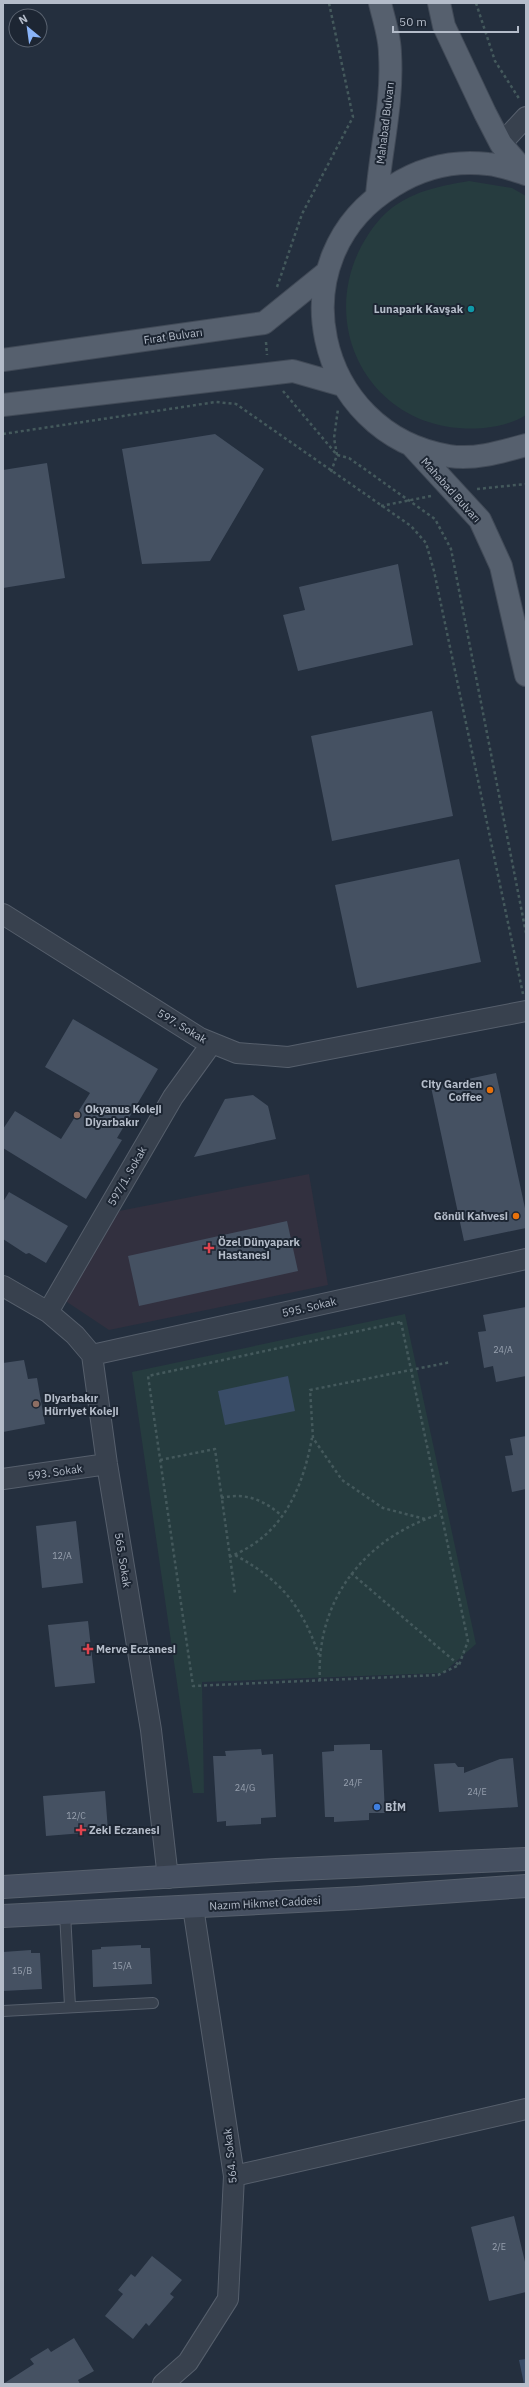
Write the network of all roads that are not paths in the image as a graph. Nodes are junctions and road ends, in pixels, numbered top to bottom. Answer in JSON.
{"nodes":[{"id":1,"x":380,"y":3,"type":"edge"},
{"id":2,"x":439,"y":3,"type":"edge"},
{"id":3,"x":524,"y":110,"type":"edge"},
{"id":4,"x":501,"y":144,"type":"junction"},
{"id":5,"x":526,"y":173,"type":"edge"},
{"id":6,"x":377,"y":195,"type":"junction"},
{"id":7,"x":327,"y":272,"type":"junction"},
{"id":8,"x":3,"y":360,"type":"edge"},
{"id":9,"x":342,"y":385,"type":"junction"},
{"id":10,"x":3,"y":405,"type":"edge"},
{"id":11,"x":411,"y":445,"type":"junction"},
{"id":12,"x":526,"y":445,"type":"edge"},
{"id":13,"x":526,"y":675,"type":"edge"},
{"id":14,"x":3,"y":914,"type":"edge"},
{"id":15,"x":525,"y":1005,"type":"edge"},
{"id":16,"x":212,"y":1043,"type":"junction"},
{"id":17,"x":526,"y":1259,"type":"edge"},
{"id":18,"x":3,"y":1286,"type":"edge"},
{"id":19,"x":48,"y":1312,"type":"junction"},
{"id":20,"x":92,"y":1355,"type":"junction"},
{"id":21,"x":107,"y":1464,"type":"junction"},
{"id":22,"x":3,"y":1479,"type":"edge"},
{"id":23,"x":526,"y":1859,"type":"edge"},
{"id":24,"x":168,"y":1878,"type":"junction"},
{"id":25,"x":526,"y":1886,"type":"edge"},
{"id":26,"x":3,"y":1887,"type":"edge"},
{"id":27,"x":193,"y":1907,"type":"junction"},
{"id":28,"x":65,"y":1913,"type":"junction"},
{"id":29,"x":3,"y":1916,"type":"edge"},
{"id":30,"x":153,"y":2003,"type":"dead end"},
{"id":31,"x":70,"y":2006,"type":"junction"},
{"id":32,"x":3,"y":2011,"type":"edge"},
{"id":33,"x":526,"y":2109,"type":"edge"},
{"id":34,"x":234,"y":2176,"type":"junction"},
{"id":35,"x":163,"y":2384,"type":"edge"}],
"edges":[{"from":1,"to":6,"type":"main road","name":"Mahabad Bulvarı"},
{"from":2,"to":4,"type":"main road"},
{"from":3,"to":4,"type":"street"},
{"from":4,"to":5,"type":"main road"},
{"from":5,"to":6,"type":"main road"},
{"from":6,"to":7,"type":"main road"},
{"from":7,"to":8,"type":"main road","name":"Fırat Bulvarı"},
{"from":7,"to":9,"type":"main road"},
{"from":9,"to":10,"type":"main road"},
{"from":9,"to":11,"type":"main road"},
{"from":11,"to":12,"type":"main road"},
{"from":11,"to":13,"type":"main road","name":"Mahabad Bulvarı"},
{"from":14,"to":16,"type":"street","name":"597. Sokak"},
{"from":15,"to":16,"type":"street","name":"597. Sokak"},
{"from":16,"to":19,"type":"street","name":"597/1. Sokak"},
{"from":17,"to":20,"type":"street","name":"595. Sokak"},
{"from":18,"to":19,"type":"street"},
{"from":19,"to":20,"type":"street"},
{"from":20,"to":21,"type":"street","name":"565. Sokak"},
{"from":21,"to":22,"type":"street","name":"593. Sokak"},
{"from":21,"to":24,"type":"street","name":"565. Sokak"},
{"from":23,"to":24,"type":"main road"},
{"from":24,"to":26,"type":"main road"},
{"from":25,"to":27,"type":"main road","name":"Nazım Hikmet Caddesi"},
{"from":27,"to":28,"type":"main road","name":"Nazım Hikmet Caddesi"},
{"from":27,"to":34,"type":"street","name":"564. Sokak"},
{"from":28,"to":29,"type":"main road","name":"Nazım Hikmet Caddesi"},
{"from":28,"to":31,"type":"lane"},
{"from":30,"to":31,"type":"lane"},
{"from":31,"to":32,"type":"lane"},
{"from":33,"to":34,"type":"street"},
{"from":34,"to":35,"type":"street","name":"564. Sokak"}]}
